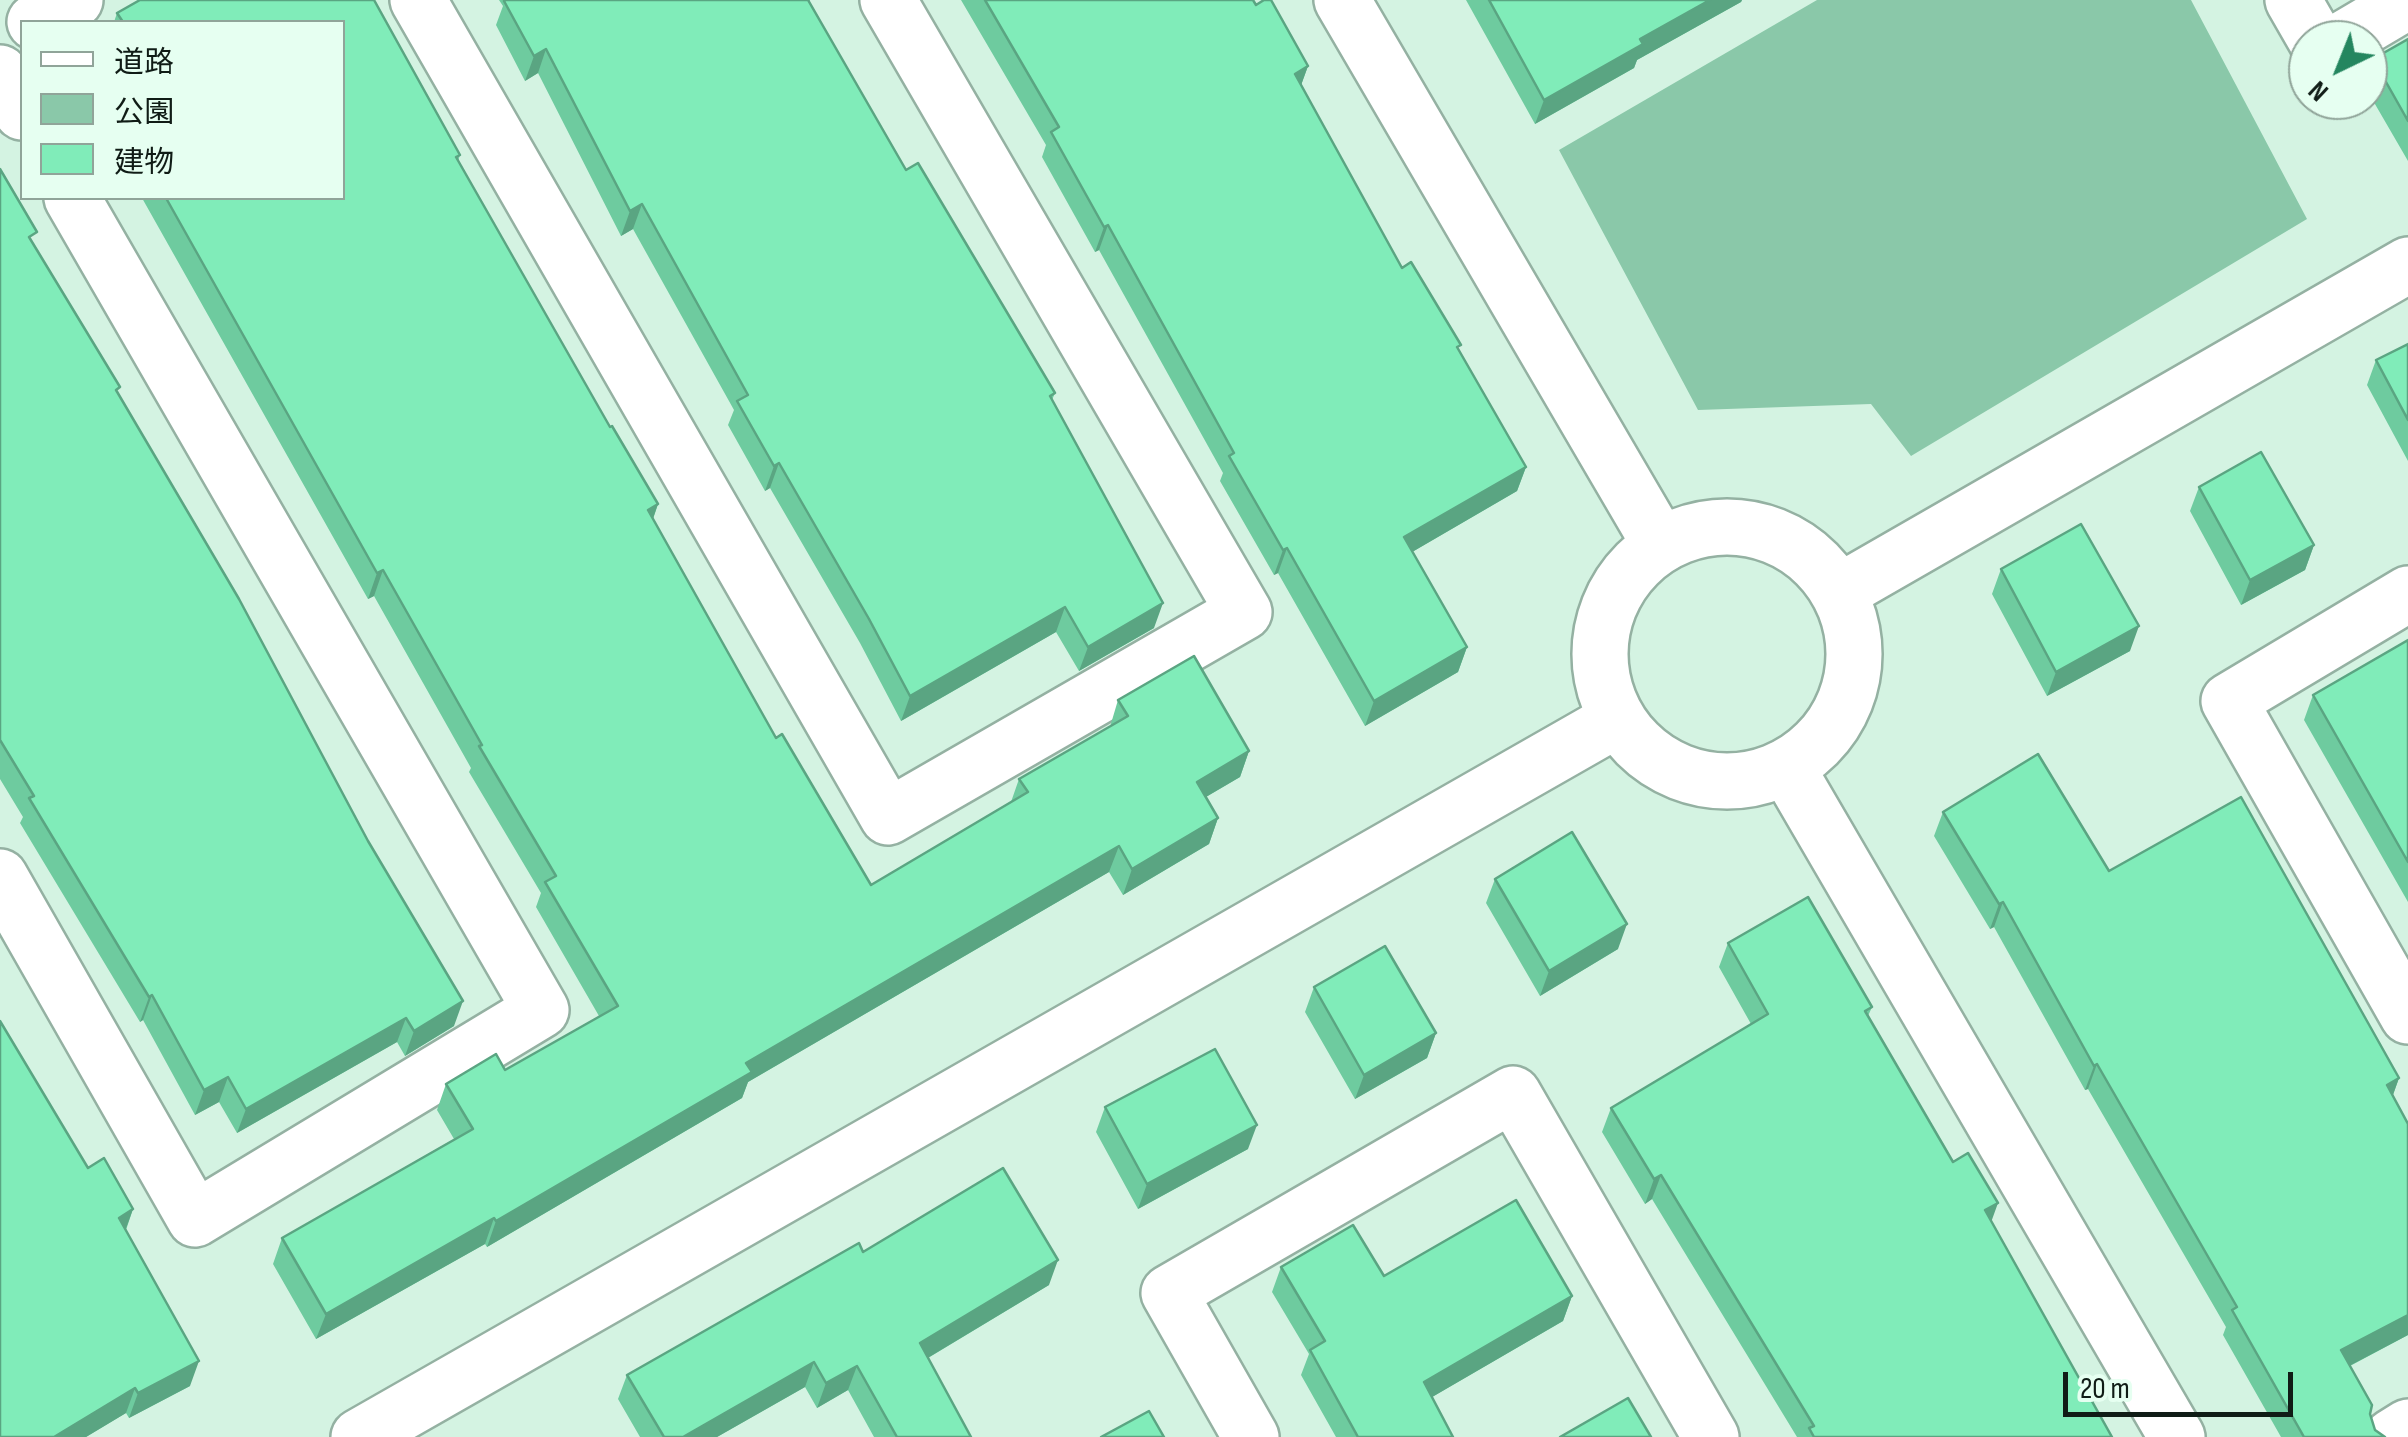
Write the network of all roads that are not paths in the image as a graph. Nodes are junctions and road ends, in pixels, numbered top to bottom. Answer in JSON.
{"nodes":[{"id":1,"x":76,"y":0,"type":"edge"},
{"id":2,"x":418,"y":0,"type":"edge"},
{"id":3,"x":888,"y":0,"type":"edge"},
{"id":4,"x":1342,"y":0,"type":"edge"},
{"id":5,"x":2408,"y":2,"type":"edge"},
{"id":6,"x":40,"y":20,"type":"edge"},
{"id":7,"x":2377,"y":20,"type":"edge"},
{"id":8,"x":0,"y":73,"type":"edge"},
{"id":9,"x":20,"y":108,"type":"edge"},
{"id":10,"x":73,"y":200,"type":"edge"},
{"id":11,"x":2408,"y":265,"type":"edge"},
{"id":12,"x":1660,"y":544,"type":"junction"},
{"id":13,"x":1839,"y":592,"type":"junction"},
{"id":14,"x":2408,"y":594,"type":"edge"},
{"id":15,"x":1616,"y":720,"type":"junction"},
{"id":16,"x":1787,"y":768,"type":"junction"},
{"id":17,"x":0,"y":878,"type":"edge"},
{"id":18,"x":2408,"y":1016,"type":"edge"},
{"id":19,"x":2408,"y":1427,"type":"edge"},
{"id":20,"x":359,"y":1437,"type":"edge"},
{"id":21,"x":1251,"y":1437,"type":"edge"},
{"id":22,"x":1711,"y":1437,"type":"edge"},
{"id":23,"x":2178,"y":1437,"type":"edge"},
{"id":24,"x":2392,"y":1437,"type":"edge"}],
"edges":[{"from":1,"to":6,"type":"street"},
{"from":2,"to":3,"type":"street"},
{"from":4,"to":12,"type":"street"},
{"from":5,"to":7,"type":"street"},
{"from":8,"to":9,"type":"street"},
{"from":10,"to":17,"type":"street"},
{"from":11,"to":13,"type":"street"},
{"from":12,"to":13,"type":"street"},
{"from":12,"to":15,"type":"street"},
{"from":13,"to":16,"type":"street"},
{"from":14,"to":18,"type":"street"},
{"from":15,"to":16,"type":"street"},
{"from":15,"to":20,"type":"street"},
{"from":16,"to":23,"type":"street"},
{"from":19,"to":24,"type":"street"},
{"from":21,"to":22,"type":"street"}]}
